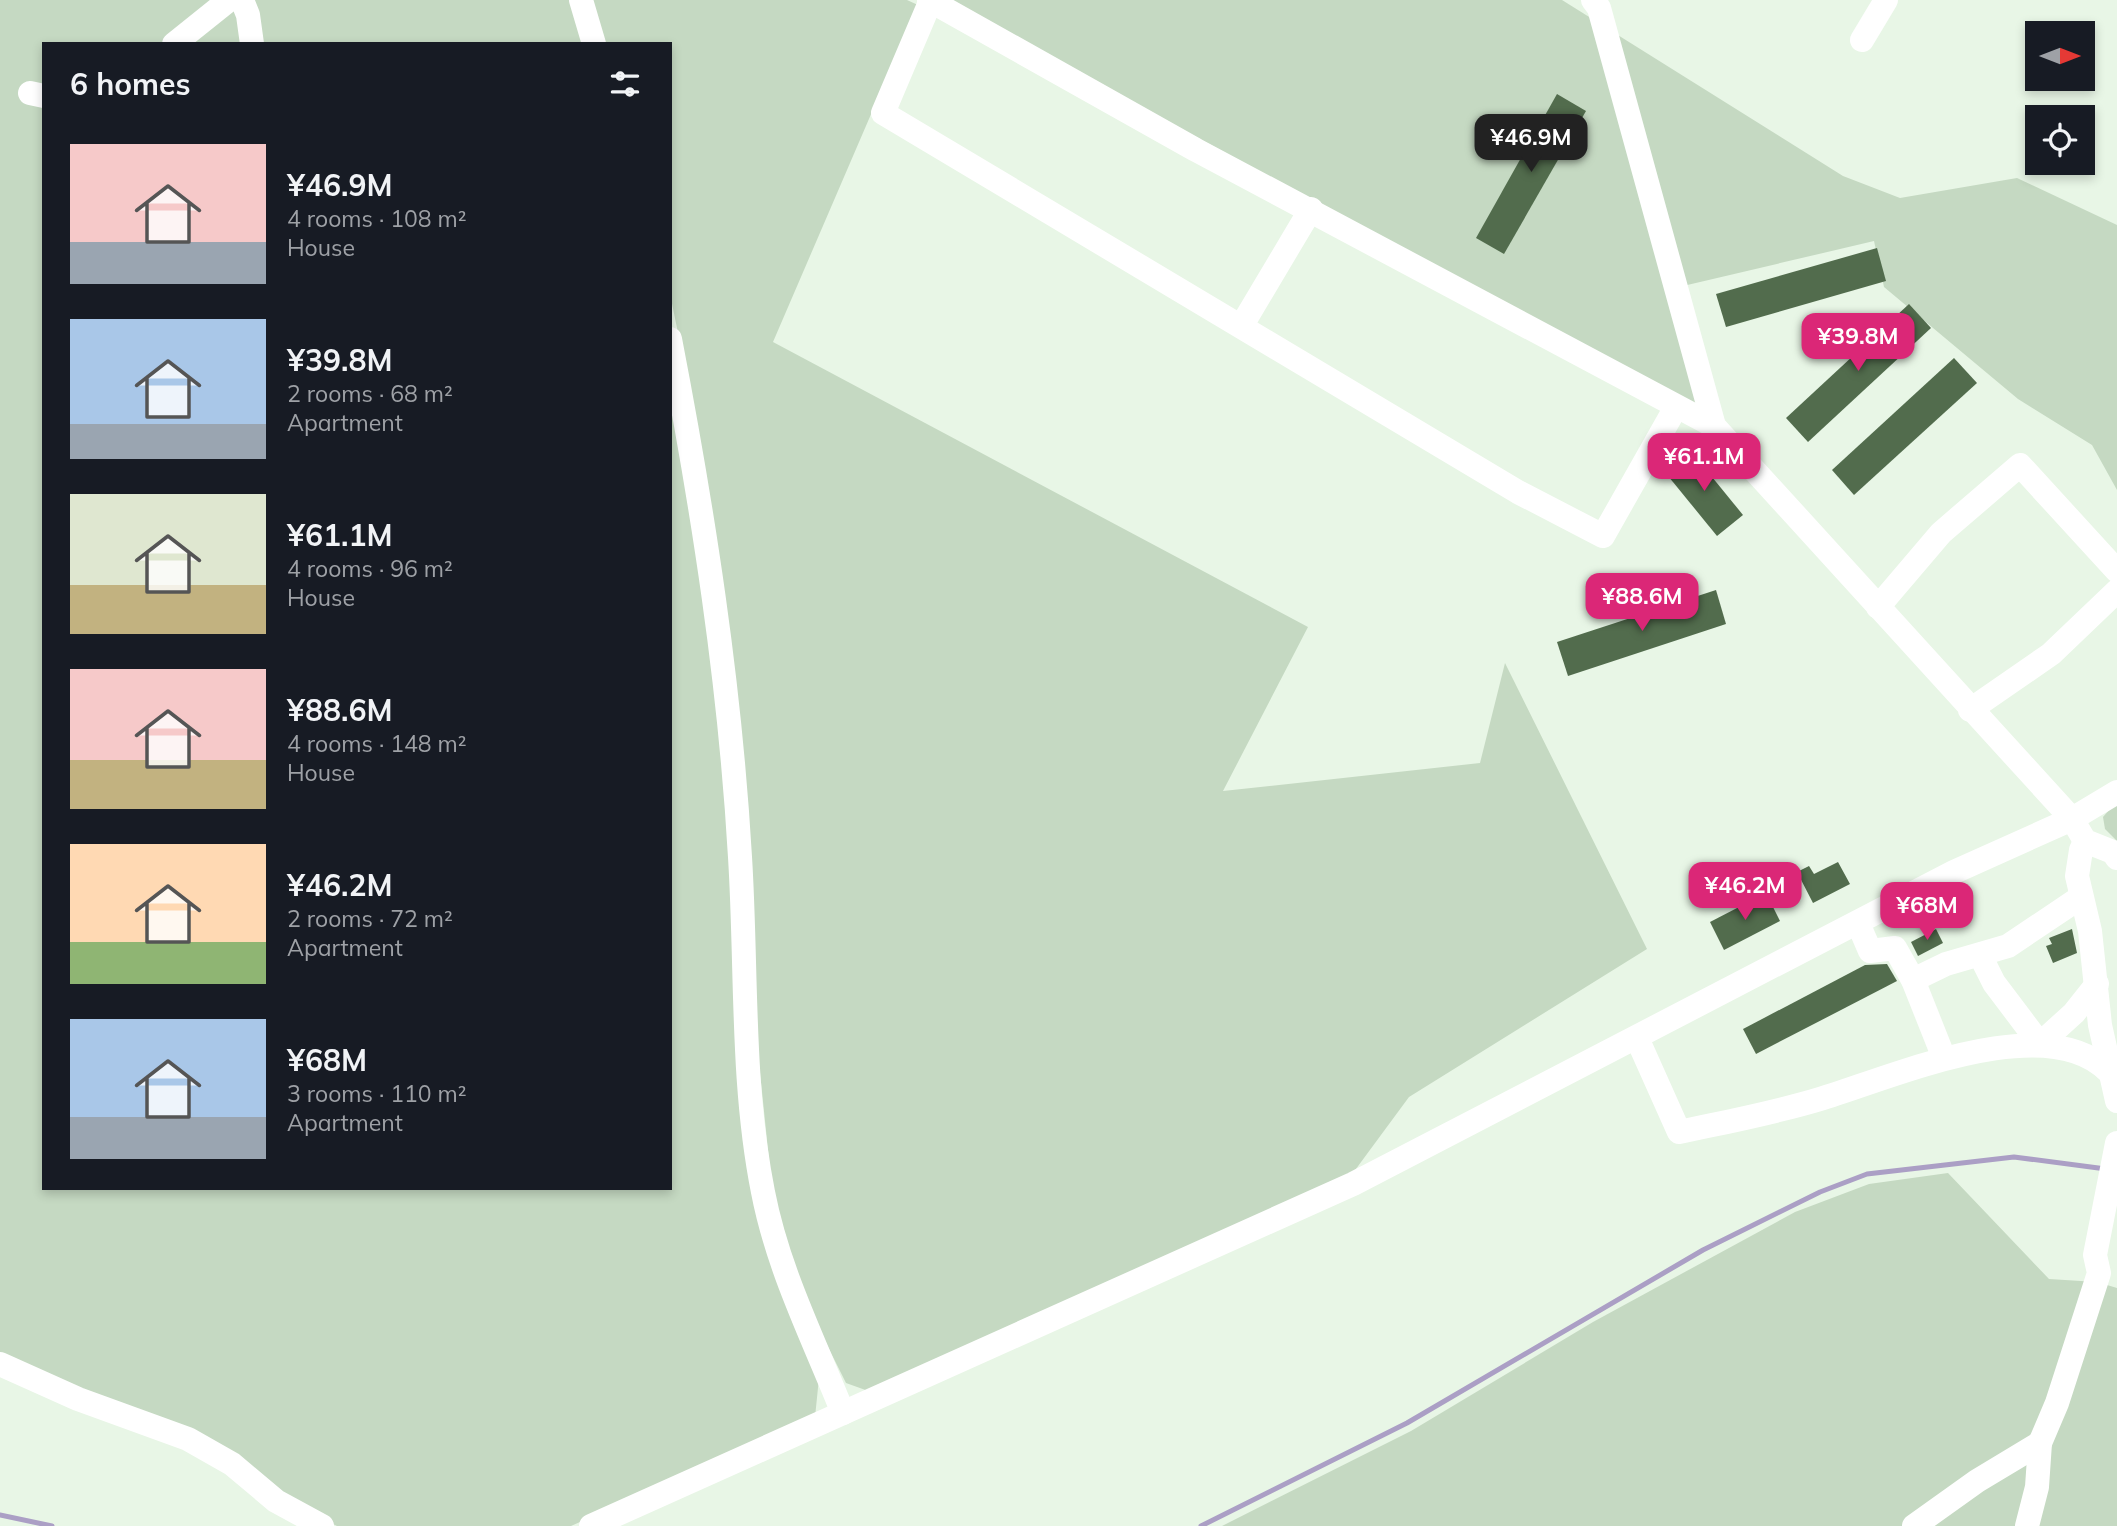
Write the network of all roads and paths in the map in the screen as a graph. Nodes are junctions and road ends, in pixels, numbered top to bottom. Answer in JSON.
{"nodes":[{"id":1,"x":229,"y":0,"type":"edge"},
{"id":2,"x":242,"y":0,"type":"edge"},
{"id":3,"x":581,"y":0,"type":"edge"},
{"id":4,"x":930,"y":0,"type":"edge"},
{"id":5,"x":1593,"y":0,"type":"edge"},
{"id":6,"x":1886,"y":0,"type":"edge"},
{"id":7,"x":1862,"y":40,"type":"dead end"},
{"id":8,"x":176,"y":42,"type":"edge"},
{"id":9,"x":253,"y":42,"type":"edge"},
{"id":10,"x":593,"y":42,"type":"edge"},
{"id":11,"x":1311,"y":209,"type":"junction"},
{"id":12,"x":1242,"y":325,"type":"junction"},
{"id":13,"x":672,"y":351,"type":"edge"},
{"id":14,"x":1676,"y":407,"type":"junction"},
{"id":15,"x":1714,"y":426,"type":"junction"},
{"id":16,"x":2117,"y":571,"type":"edge"},
{"id":17,"x":2117,"y":591,"type":"edge"},
{"id":18,"x":1878,"y":607,"type":"junction"},
{"id":19,"x":1970,"y":710,"type":"junction"},
{"id":20,"x":2117,"y":792,"type":"edge"},
{"id":21,"x":2071,"y":819,"type":"junction"},
{"id":22,"x":2085,"y":841,"type":"junction"},
{"id":23,"x":2117,"y":858,"type":"edge"},
{"id":24,"x":2081,"y":897,"type":"junction"},
{"id":25,"x":1858,"y":923,"type":"junction"},
{"id":26,"x":1980,"y":955,"type":"junction"},
{"id":27,"x":1913,"y":980,"type":"junction"},
{"id":28,"x":2097,"y":984,"type":"junction"},
{"id":29,"x":1637,"y":1038,"type":"junction"},
{"id":30,"x":2040,"y":1044,"type":"junction"},
{"id":31,"x":1944,"y":1058,"type":"junction"},
{"id":32,"x":2109,"y":1072,"type":"junction"},
{"id":33,"x":2117,"y":1101,"type":"edge"},
{"id":34,"x":2117,"y":1143,"type":"edge"},
{"id":35,"x":2108,"y":1276,"type":"edge"},
{"id":36,"x":0,"y":1364,"type":"edge"},
{"id":37,"x":844,"y":1413,"type":"junction"},
{"id":38,"x":2040,"y":1443,"type":"junction"},
{"id":39,"x":322,"y":1526,"type":"edge"},
{"id":40,"x":591,"y":1526,"type":"edge"},
{"id":41,"x":1914,"y":1526,"type":"edge"},
{"id":42,"x":2027,"y":1526,"type":"edge"}],
"edges":[{"from":1,"to":8,"type":"lane"},
{"from":2,"to":9,"type":"lane"},
{"from":3,"to":10,"type":"lane"},
{"from":4,"to":11,"type":"lane"},
{"from":4,"to":12,"type":"lane"},
{"from":5,"to":15,"type":"lane"},
{"from":6,"to":7,"type":"lane"},
{"from":11,"to":12,"type":"lane"},
{"from":11,"to":14,"type":"lane"},
{"from":12,"to":14,"type":"lane"},
{"from":13,"to":37,"type":"lane"},
{"from":14,"to":15,"type":"lane"},
{"from":15,"to":18,"type":"lane"},
{"from":16,"to":18,"type":"lane"},
{"from":17,"to":19,"type":"lane"},
{"from":18,"to":19,"type":"lane"},
{"from":19,"to":21,"type":"lane"},
{"from":20,"to":21,"type":"lane"},
{"from":21,"to":22,"type":"lane"},
{"from":21,"to":25,"type":"lane"},
{"from":22,"to":23,"type":"lane"},
{"from":22,"to":24,"type":"lane"},
{"from":24,"to":26,"type":"lane"},
{"from":24,"to":28,"type":"lane"},
{"from":25,"to":27,"type":"lane"},
{"from":25,"to":29,"type":"lane"},
{"from":26,"to":27,"type":"lane"},
{"from":26,"to":30,"type":"lane"},
{"from":27,"to":31,"type":"lane"},
{"from":28,"to":30,"type":"lane"},
{"from":28,"to":32,"type":"lane"},
{"from":29,"to":31,"type":"lane"},
{"from":29,"to":37,"type":"lane"},
{"from":30,"to":31,"type":"lane"},
{"from":30,"to":32,"type":"lane"},
{"from":32,"to":33,"type":"lane"},
{"from":34,"to":35,"type":"lane"},
{"from":35,"to":38,"type":"lane"},
{"from":36,"to":39,"type":"lane"},
{"from":37,"to":40,"type":"lane"},
{"from":38,"to":41,"type":"lane"},
{"from":38,"to":42,"type":"lane"}]}
